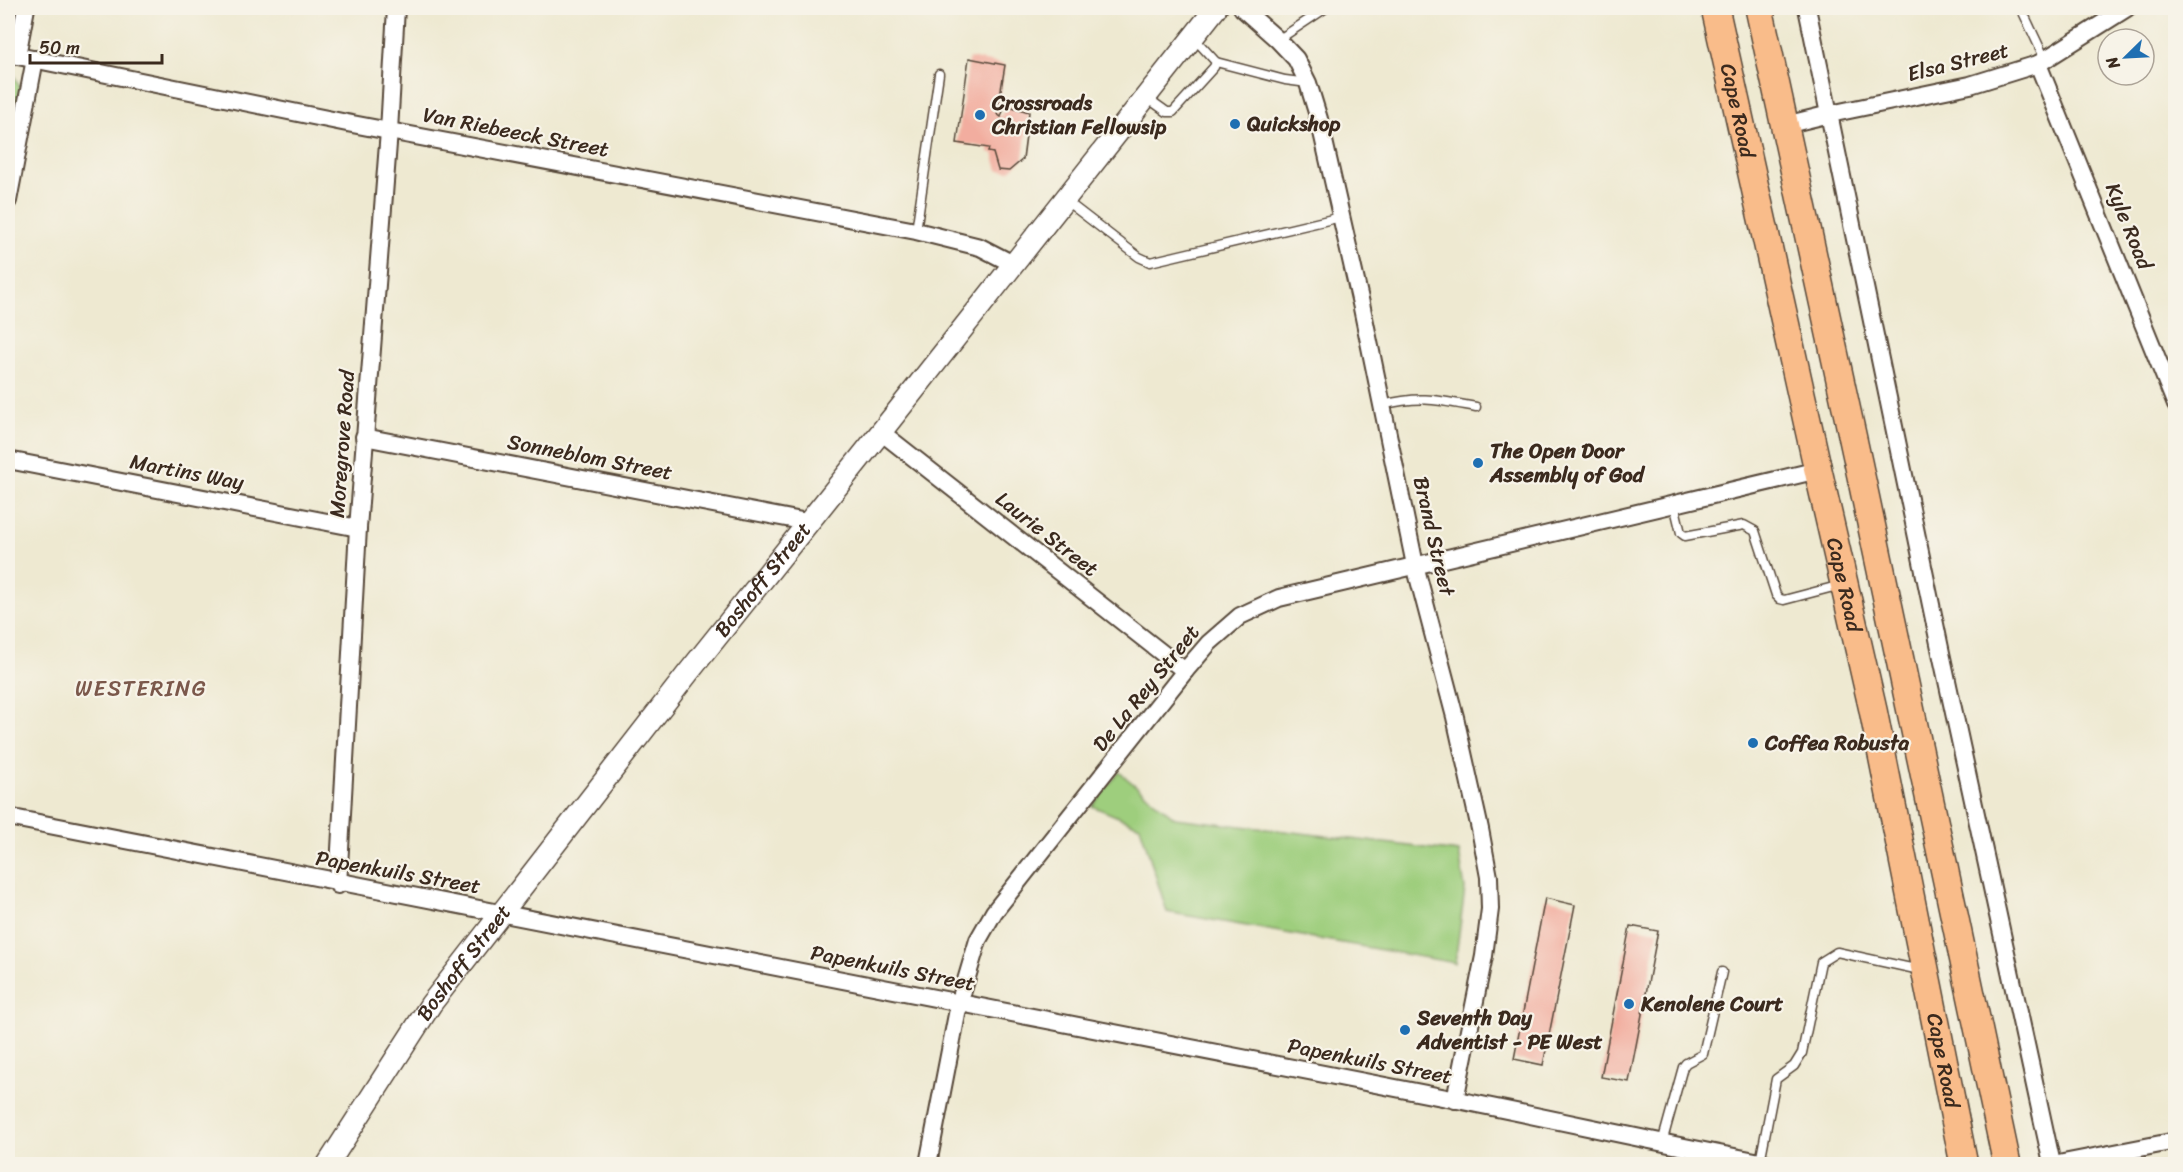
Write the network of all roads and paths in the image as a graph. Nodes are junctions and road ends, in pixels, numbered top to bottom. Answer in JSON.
{"nodes":[{"id":1,"x":26,"y":8,"type":"edge"},
{"id":2,"x":396,"y":8,"type":"edge"},
{"id":3,"x":1216,"y":8,"type":"edge"},
{"id":4,"x":1242,"y":8,"type":"edge"},
{"id":5,"x":1326,"y":8,"type":"edge"},
{"id":6,"x":1715,"y":8,"type":"edge"},
{"id":7,"x":1759,"y":8,"type":"edge"},
{"id":8,"x":1807,"y":8,"type":"edge"},
{"id":9,"x":2021,"y":8,"type":"edge"},
{"id":10,"x":2127,"y":8,"type":"edge"},
{"id":11,"x":1192,"y":37,"type":"junction"},
{"id":12,"x":1278,"y":40,"type":"junction"},
{"id":13,"x":12,"y":55,"type":"edge"},
{"id":14,"x":35,"y":59,"type":"junction"},
{"id":15,"x":1216,"y":62,"type":"junction"},
{"id":16,"x":2042,"y":62,"type":"junction"},
{"id":17,"x":939,"y":74,"type":"dead end"},
{"id":18,"x":1308,"y":83,"type":"junction"},
{"id":19,"x":1145,"y":96,"type":"junction"},
{"id":20,"x":1830,"y":114,"type":"junction"},
{"id":21,"x":1785,"y":125,"type":"junction"},
{"id":22,"x":389,"y":131,"type":"junction"},
{"id":23,"x":1063,"y":199,"type":"junction"},
{"id":24,"x":8,"y":201,"type":"edge"},
{"id":25,"x":1341,"y":217,"type":"junction"},
{"id":26,"x":916,"y":231,"type":"junction"},
{"id":27,"x":1013,"y":264,"type":"junction"},
{"id":28,"x":1382,"y":405,"type":"junction"},
{"id":29,"x":2175,"y":405,"type":"edge"},
{"id":30,"x":1476,"y":407,"type":"dead end"},
{"id":31,"x":881,"y":432,"type":"junction"},
{"id":32,"x":364,"y":437,"type":"junction"},
{"id":33,"x":8,"y":460,"type":"edge"},
{"id":34,"x":1818,"y":470,"type":"junction"},
{"id":35,"x":1674,"y":504,"type":"junction"},
{"id":36,"x":807,"y":522,"type":"junction"},
{"id":37,"x":358,"y":528,"type":"junction"},
{"id":38,"x":1416,"y":565,"type":"junction"},
{"id":39,"x":1844,"y":584,"type":"junction"},
{"id":40,"x":1185,"y":671,"type":"junction"},
{"id":41,"x":8,"y":818,"type":"edge"},
{"id":42,"x":338,"y":885,"type":"junction"},
{"id":43,"x":501,"y":914,"type":"junction"},
{"id":44,"x":1927,"y":971,"type":"junction"},
{"id":45,"x":1722,"y":972,"type":"dead end"},
{"id":46,"x":959,"y":1004,"type":"junction"},
{"id":47,"x":1455,"y":1100,"type":"junction"},
{"id":48,"x":2175,"y":1141,"type":"edge"},
{"id":49,"x":1662,"y":1143,"type":"junction"},
{"id":50,"x":1708,"y":1158,"type":"edge"},
{"id":51,"x":1765,"y":1163,"type":"edge"},
{"id":52,"x":328,"y":1164,"type":"edge"},
{"id":53,"x":928,"y":1164,"type":"edge"},
{"id":54,"x":1964,"y":1164,"type":"edge"},
{"id":55,"x":2007,"y":1164,"type":"edge"},
{"id":56,"x":2052,"y":1164,"type":"edge"},
{"id":57,"x":2058,"y":1164,"type":"edge"}],
"edges":[{"from":1,"to":13,"type":"street"},
{"from":2,"to":22,"type":"street","name":"Moregrove Road"},
{"from":3,"to":11,"type":"street","name":"Boshoff Street"},
{"from":4,"to":12,"type":"street","name":"Brand Street"},
{"from":5,"to":12,"type":"lane"},
{"from":6,"to":34,"type":"main road","name":"Cape Road"},
{"from":7,"to":21,"type":"main road","name":"Cape Road"},
{"from":8,"to":20,"type":"street"},
{"from":9,"to":16,"type":"lane"},
{"from":10,"to":16,"type":"street","name":"Elsa Street"},
{"from":11,"to":15,"type":"lane"},
{"from":11,"to":19,"type":"street","name":"Boshoff Street"},
{"from":12,"to":18,"type":"street","name":"Brand Street"},
{"from":13,"to":14,"type":"street","name":"Van Riebeeck Street"},
{"from":14,"to":22,"type":"street","name":"Van Riebeeck Street"},
{"from":14,"to":24,"type":"street"},
{"from":15,"to":18,"type":"lane"},
{"from":15,"to":19,"type":"lane"},
{"from":16,"to":20,"type":"street","name":"Elsa Street"},
{"from":16,"to":29,"type":"street","name":"Kyle Road"},
{"from":17,"to":26,"type":"lane"},
{"from":18,"to":25,"type":"street","name":"Brand Street"},
{"from":19,"to":23,"type":"street","name":"Boshoff Street"},
{"from":20,"to":21,"type":"street","name":"Elsa Street"},
{"from":20,"to":56,"type":"street"},
{"from":21,"to":55,"type":"main road","name":"Cape Road"},
{"from":22,"to":26,"type":"street","name":"Van Riebeeck Street"},
{"from":22,"to":32,"type":"street","name":"Moregrove Road"},
{"from":23,"to":25,"type":"lane"},
{"from":23,"to":27,"type":"street","name":"Boshoff Street"},
{"from":25,"to":28,"type":"street","name":"Brand Street"},
{"from":26,"to":27,"type":"street","name":"Van Riebeeck Street"},
{"from":27,"to":31,"type":"street","name":"Boshoff Street"},
{"from":28,"to":30,"type":"lane"},
{"from":28,"to":38,"type":"street","name":"Brand Street"},
{"from":31,"to":36,"type":"street","name":"Boshoff Street"},
{"from":31,"to":40,"type":"street","name":"Laurie Street"},
{"from":32,"to":36,"type":"street","name":"Sonneblom Street"},
{"from":32,"to":37,"type":"street","name":"Moregrove Road"},
{"from":33,"to":37,"type":"street","name":"Martins Way"},
{"from":34,"to":35,"type":"street","name":"De La Rey Street"},
{"from":34,"to":39,"type":"main road","name":"Cape Road"},
{"from":35,"to":38,"type":"street","name":"De La Rey Street"},
{"from":35,"to":39,"type":"lane"},
{"from":36,"to":43,"type":"street","name":"Boshoff Street"},
{"from":37,"to":42,"type":"street","name":"Moregrove Road"},
{"from":38,"to":40,"type":"street","name":"De La Rey Street"},
{"from":38,"to":47,"type":"street","name":"Brand Street"},
{"from":39,"to":44,"type":"main road","name":"Cape Road"},
{"from":40,"to":46,"type":"street","name":"De La Rey Street"},
{"from":41,"to":42,"type":"street","name":"Papenkuils Street"},
{"from":42,"to":43,"type":"street","name":"Papenkuils Street"},
{"from":43,"to":46,"type":"street","name":"Papenkuils Street"},
{"from":43,"to":52,"type":"street","name":"Boshoff Street"},
{"from":44,"to":51,"type":"lane"},
{"from":44,"to":54,"type":"main road","name":"Cape Road"},
{"from":45,"to":49,"type":"lane"},
{"from":46,"to":47,"type":"street","name":"Papenkuils Street"},
{"from":46,"to":53,"type":"street","name":"De La Rey Street"},
{"from":47,"to":49,"type":"street","name":"Papenkuils Street"},
{"from":48,"to":57,"type":"street"},
{"from":49,"to":50,"type":"street","name":"Papenkuils Street"},
{"from":50,"to":51,"type":"street","name":"Papenkuils Street"}]}
